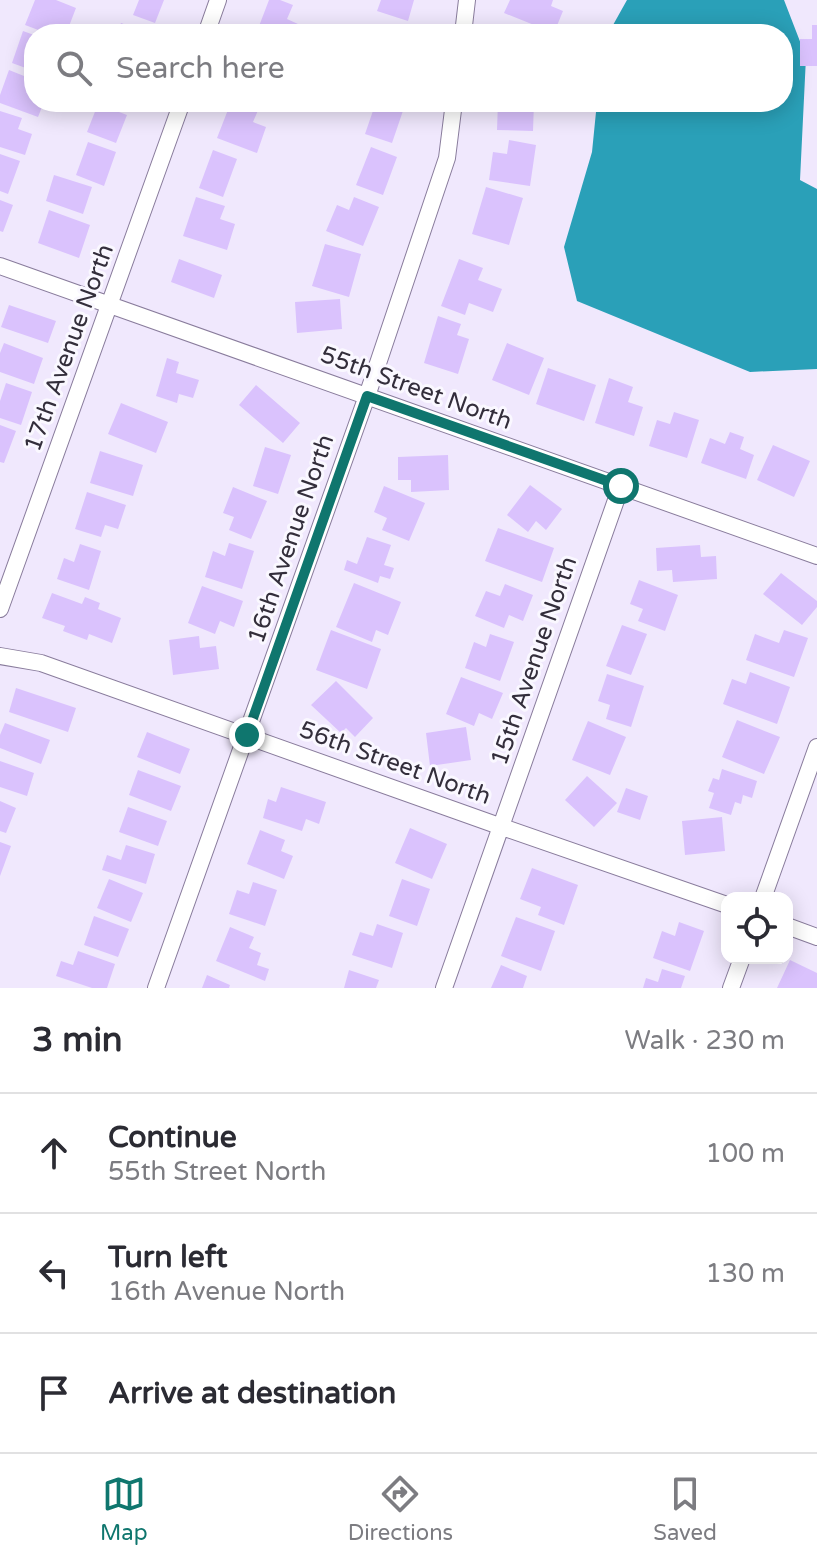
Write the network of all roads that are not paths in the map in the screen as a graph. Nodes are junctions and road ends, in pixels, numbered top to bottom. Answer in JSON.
{"nodes":[{"id":1,"x":218,"y":0,"type":"edge"},
{"id":2,"x":467,"y":0,"type":"edge"},
{"id":3,"x":210,"y":24,"type":"edge"},
{"id":4,"x":464,"y":24,"type":"edge"},
{"id":5,"x":178,"y":112,"type":"edge"},
{"id":6,"x":453,"y":112,"type":"edge"},
{"id":7,"x":0,"y":266,"type":"edge"},
{"id":8,"x":110,"y":305,"type":"junction"},
{"id":9,"x":367,"y":396,"type":"junction"},
{"id":10,"x":621,"y":486,"type":"junction"},
{"id":11,"x":817,"y":556,"type":"edge"},
{"id":12,"x":0,"y":609,"type":"edge"},
{"id":13,"x":0,"y":656,"type":"edge"},
{"id":14,"x":247,"y":735,"type":"junction"},
{"id":15,"x":817,"y":747,"type":"edge"},
{"id":16,"x":502,"y":827,"type":"junction"},
{"id":17,"x":765,"y":892,"type":"edge"},
{"id":18,"x":721,"y":903,"type":"edge"},
{"id":19,"x":793,"y":928,"type":"edge"},
{"id":20,"x":817,"y":937,"type":"edge"},
{"id":21,"x":740,"y":964,"type":"edge"},
{"id":22,"x":156,"y":988,"type":"edge"},
{"id":23,"x":444,"y":988,"type":"edge"},
{"id":24,"x":731,"y":988,"type":"edge"}],
"edges":[{"from":1,"to":3,"type":"street"},
{"from":2,"to":4,"type":"street"},
{"from":5,"to":8,"type":"street","name":"17th Avenue North"},
{"from":6,"to":9,"type":"street","name":"16th Avenue North"},
{"from":7,"to":8,"type":"street","name":"55th Street North"},
{"from":8,"to":9,"type":"street","name":"55th Street North"},
{"from":8,"to":12,"type":"street","name":"17th Avenue North"},
{"from":9,"to":10,"type":"street","name":"55th Street North"},
{"from":9,"to":14,"type":"street","name":"16th Avenue North"},
{"from":10,"to":11,"type":"street","name":"55th Street North"},
{"from":10,"to":16,"type":"street","name":"15th Avenue North"},
{"from":13,"to":14,"type":"street","name":"56th Street North"},
{"from":14,"to":16,"type":"street","name":"56th Street North"},
{"from":14,"to":22,"type":"street","name":"16th Avenue North"},
{"from":15,"to":17,"type":"street"},
{"from":16,"to":18,"type":"street","name":"56th Street North"},
{"from":16,"to":23,"type":"street","name":"15th Avenue North"},
{"from":19,"to":20,"type":"street"},
{"from":21,"to":24,"type":"street"}]}
